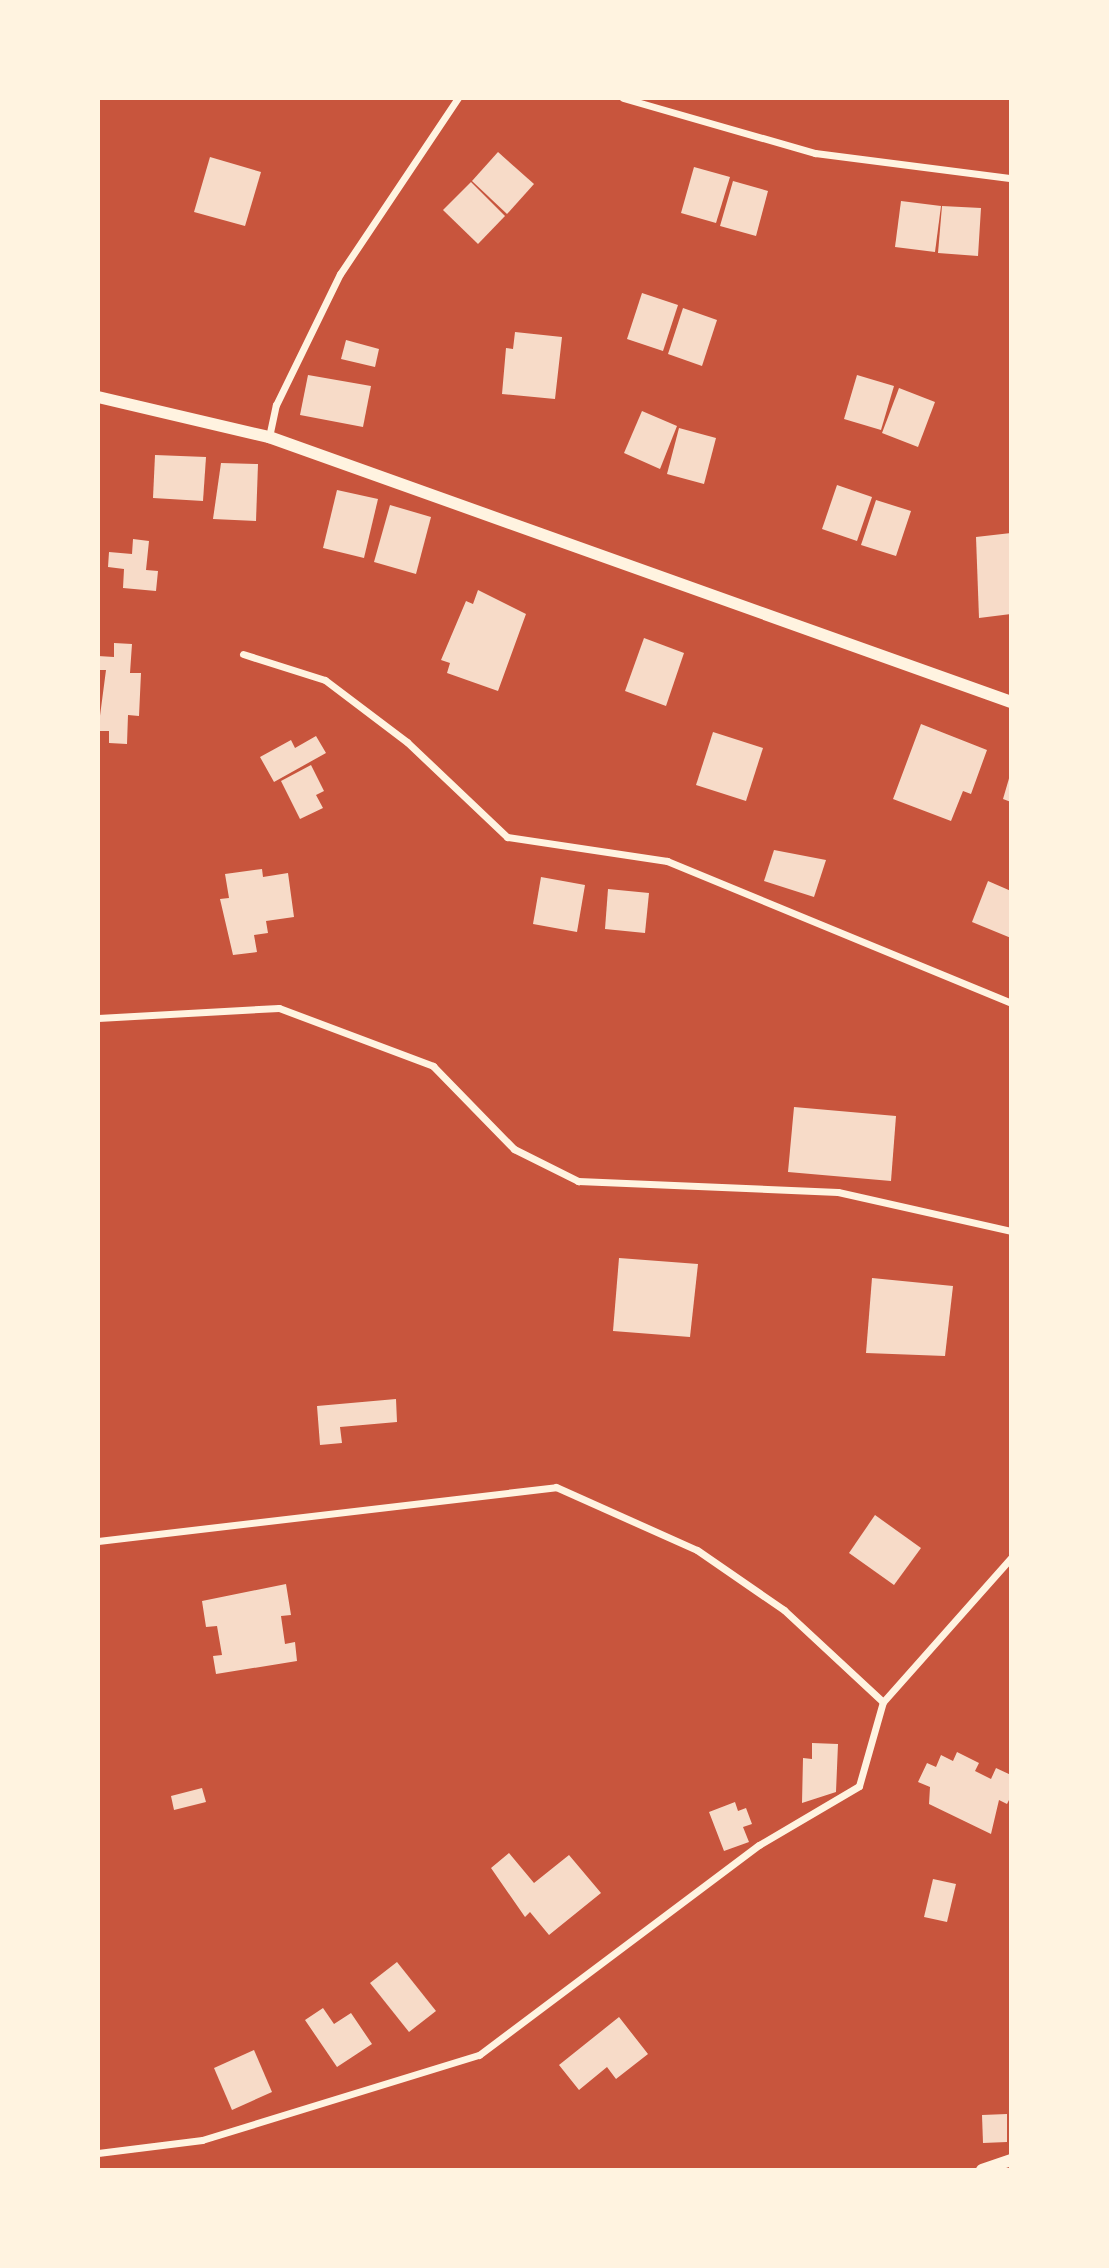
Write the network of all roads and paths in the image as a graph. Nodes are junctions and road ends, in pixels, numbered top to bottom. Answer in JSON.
{"nodes":[{"id":1,"x":458,"y":98,"type":"edge"},
{"id":2,"x":623,"y":98,"type":"edge"},
{"id":3,"x":1011,"y":177,"type":"edge"},
{"id":4,"x":98,"y":397,"type":"edge"},
{"id":5,"x":269,"y":437,"type":"junction"},
{"id":6,"x":243,"y":654,"type":"dead end"},
{"id":7,"x":1011,"y":702,"type":"edge"},
{"id":8,"x":1011,"y":1003,"type":"edge"},
{"id":9,"x":98,"y":1018,"type":"edge"},
{"id":10,"x":1011,"y":1231,"type":"edge"},
{"id":11,"x":98,"y":1541,"type":"edge"},
{"id":12,"x":1011,"y":1558,"type":"edge"},
{"id":13,"x":883,"y":1702,"type":"junction"},
{"id":14,"x":98,"y":2153,"type":"edge"},
{"id":15,"x":1011,"y":2160,"type":"edge"},
{"id":16,"x":982,"y":2170,"type":"edge"}],
"edges":[{"from":1,"to":5,"type":"street"},
{"from":2,"to":3,"type":"street"},
{"from":4,"to":5,"type":"street"},
{"from":5,"to":7,"type":"street"},
{"from":6,"to":8,"type":"street"},
{"from":9,"to":10,"type":"street"},
{"from":11,"to":13,"type":"street"},
{"from":12,"to":13,"type":"street"},
{"from":13,"to":14,"type":"street"},
{"from":15,"to":16,"type":"street"}]}
